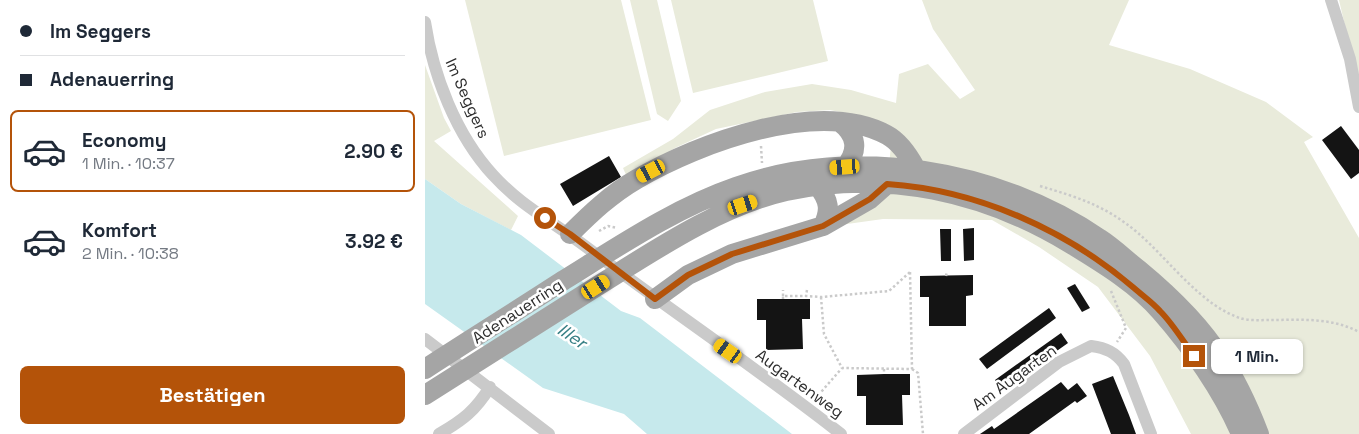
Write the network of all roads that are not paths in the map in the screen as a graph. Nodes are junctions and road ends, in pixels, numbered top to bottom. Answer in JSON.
{"nodes":[{"id":1,"x":1331,"y":0,"type":"edge"},
{"id":2,"x":425,"y":22,"type":"edge"},
{"id":3,"x":1359,"y":107,"type":"edge"},
{"id":4,"x":840,"y":122,"type":"junction"},
{"id":5,"x":845,"y":167,"type":"junction"},
{"id":6,"x":916,"y":169,"type":"junction"},
{"id":7,"x":887,"y":184,"type":"junction"},
{"id":8,"x":818,"y":186,"type":"junction"},
{"id":9,"x":823,"y":226,"type":"junction"},
{"id":10,"x":574,"y":238,"type":"junction"},
{"id":11,"x":655,"y":299,"type":"junction"},
{"id":12,"x":425,"y":339,"type":"edge"},
{"id":13,"x":429,"y":367,"type":"edge"},
{"id":14,"x":490,"y":387,"type":"junction"},
{"id":15,"x":425,"y":395,"type":"edge"},
{"id":16,"x":439,"y":434,"type":"edge"},
{"id":17,"x":549,"y":434,"type":"edge"},
{"id":18,"x":841,"y":434,"type":"edge"},
{"id":19,"x":964,"y":434,"type":"edge"},
{"id":20,"x":1151,"y":434,"type":"edge"},
{"id":21,"x":1241,"y":434,"type":"edge"},
{"id":22,"x":1259,"y":434,"type":"edge"}],
"edges":[{"from":1,"to":3,"type":"street"},
{"from":2,"to":10,"type":"street","name":"Im Seggers"},
{"from":4,"to":5,"type":"main road"},
{"from":4,"to":6,"type":"main road"},
{"from":4,"to":10,"type":"main road"},
{"from":5,"to":6,"type":"main road","name":"Adenauerring"},
{"from":5,"to":13,"type":"main road","name":"Adenauerring"},
{"from":6,"to":22,"type":"main road","name":"Adenauerring"},
{"from":7,"to":8,"type":"main road","name":"Adenauerring"},
{"from":7,"to":9,"type":"main road"},
{"from":7,"to":21,"type":"main road","name":"Adenauerring"},
{"from":8,"to":9,"type":"main road"},
{"from":8,"to":15,"type":"main road","name":"Adenauerring"},
{"from":9,"to":11,"type":"main road"},
{"from":10,"to":11,"type":"street","name":"Augartenweg"},
{"from":11,"to":18,"type":"street","name":"Augartenweg"},
{"from":12,"to":14,"type":"street"},
{"from":14,"to":16,"type":"street"},
{"from":14,"to":17,"type":"street"},
{"from":19,"to":20,"type":"street","name":"Am Augarten"}]}
